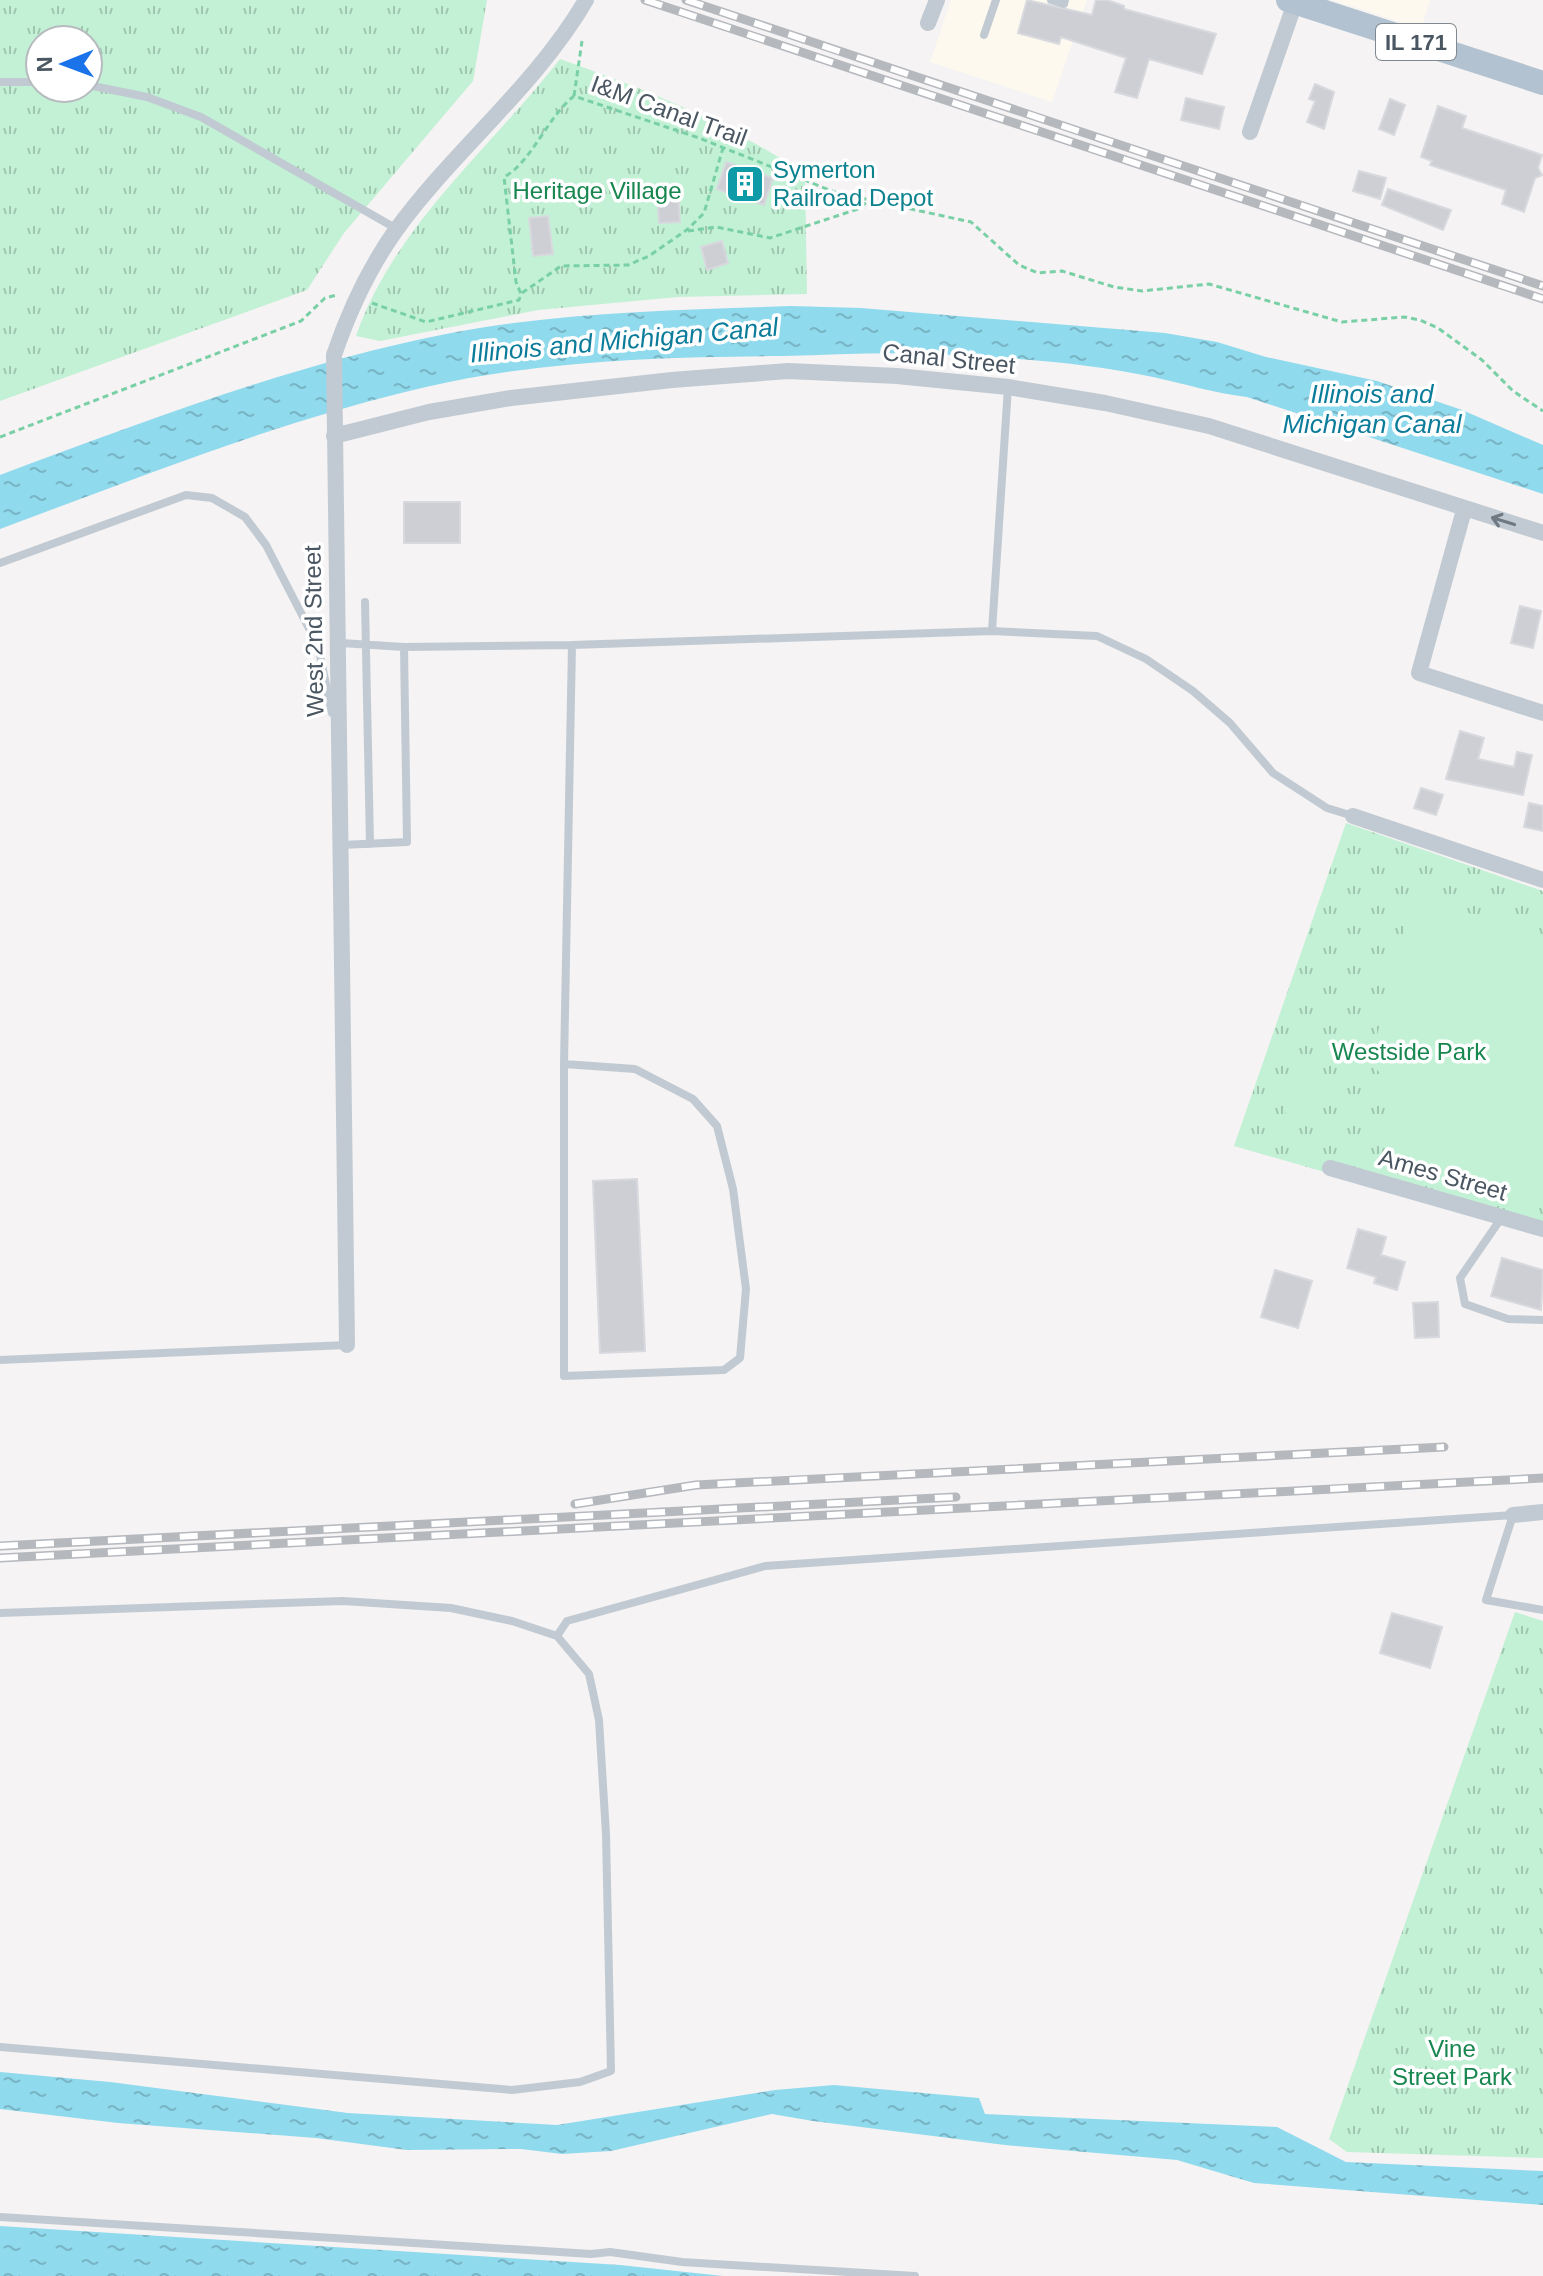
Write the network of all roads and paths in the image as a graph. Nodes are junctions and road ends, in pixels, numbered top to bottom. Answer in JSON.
{"nodes":[{"id":1,"x":937,"y":0,"type":"edge"},
{"id":2,"x":996,"y":0,"type":"edge"},
{"id":3,"x":1051,"y":0,"type":"edge"},
{"id":4,"x":1065,"y":0,"type":"edge"},
{"id":5,"x":1293,"y":1,"type":"edge"},
{"id":6,"x":584,"y":3,"type":"edge"},
{"id":7,"x":928,"y":23,"type":"dead end"},
{"id":8,"x":984,"y":35,"type":"dead end"},
{"id":9,"x":0,"y":82,"type":"edge"},
{"id":10,"x":24,"y":82,"type":"edge"},
{"id":11,"x":1543,"y":83,"type":"edge"},
{"id":12,"x":104,"y":88,"type":"edge"},
{"id":13,"x":574,"y":96,"type":"junction"},
{"id":14,"x":1250,"y":132,"type":"dead end"},
{"id":15,"x":723,"y":148,"type":"junction"},
{"id":16,"x":867,"y":202,"type":"junction"},
{"id":17,"x":397,"y":229,"type":"junction"},
{"id":18,"x":682,"y":233,"type":"junction"},
{"id":19,"x":521,"y":294,"type":"junction"},
{"id":20,"x":335,"y":295,"type":"dead end"},
{"id":21,"x":378,"y":305,"type":"dead end"},
{"id":22,"x":1008,"y":387,"type":"junction"},
{"id":23,"x":1543,"y":411,"type":"edge"},
{"id":24,"x":334,"y":436,"type":"junction"},
{"id":25,"x":0,"y":437,"type":"edge"},
{"id":26,"x":1464,"y":510,"type":"junction"},
{"id":27,"x":1543,"y":533,"type":"edge"},
{"id":28,"x":0,"y":563,"type":"edge"},
{"id":29,"x":365,"y":602,"type":"dead end"},
{"id":30,"x":992,"y":631,"type":"junction"},
{"id":31,"x":341,"y":643,"type":"junction"},
{"id":32,"x":365,"y":644,"type":"junction"},
{"id":33,"x":572,"y":645,"type":"junction"},
{"id":34,"x":404,"y":647,"type":"junction"},
{"id":35,"x":1543,"y":713,"type":"edge"},
{"id":36,"x":339,"y":750,"type":"junction"},
{"id":37,"x":1353,"y":816,"type":"joint"},
{"id":38,"x":370,"y":844,"type":"junction"},
{"id":39,"x":340,"y":845,"type":"junction"},
{"id":40,"x":1543,"y":880,"type":"edge"},
{"id":41,"x":564,"y":1064,"type":"junction"},
{"id":42,"x":1330,"y":1168,"type":"dead end"},
{"id":43,"x":1502,"y":1217,"type":"junction"},
{"id":44,"x":1543,"y":1229,"type":"edge"},
{"id":45,"x":1543,"y":1320,"type":"edge"},
{"id":46,"x":347,"y":1345,"type":"joint"},
{"id":47,"x":0,"y":1360,"type":"edge"},
{"id":48,"x":1543,"y":1512,"type":"edge"},
{"id":49,"x":1513,"y":1515,"type":"junction"},
{"id":50,"x":1543,"y":1610,"type":"edge"},
{"id":51,"x":0,"y":1613,"type":"edge"},
{"id":52,"x":557,"y":1636,"type":"junction"},
{"id":53,"x":0,"y":2047,"type":"edge"},
{"id":54,"x":0,"y":2217,"type":"edge"},
{"id":55,"x":915,"y":2276,"type":"edge"}],
"edges":[{"from":1,"to":7,"type":"street"},
{"from":2,"to":8,"type":"lane"},
{"from":3,"to":4,"type":"lane"},
{"from":5,"to":11,"type":"main road","number":"IL 171"},
{"from":5,"to":14,"type":"street"},
{"from":6,"to":13,"type":"path"},
{"from":6,"to":17,"type":"street","name":"West 2nd Street"},
{"from":9,"to":10,"type":"lane"},
{"from":12,"to":17,"type":"lane"},
{"from":13,"to":15,"type":"path","name":"I&M Canal Trail"},
{"from":13,"to":19,"type":"path","name":"I&M Canal Trail"},
{"from":15,"to":16,"type":"path","name":"I&M Canal Trail"},
{"from":15,"to":18,"type":"path"},
{"from":16,"to":18,"type":"path"},
{"from":16,"to":23,"type":"path","name":"I&M Canal Trail"},
{"from":17,"to":24,"type":"street","name":"West 2nd Street"},
{"from":18,"to":19,"type":"path"},
{"from":19,"to":21,"type":"path"},
{"from":20,"to":25,"type":"path"},
{"from":22,"to":24,"type":"street","name":"Canal Street"},
{"from":22,"to":26,"type":"street","name":"Canal Street"},
{"from":22,"to":30,"type":"lane"},
{"from":24,"to":31,"type":"street","name":"West 2nd Street"},
{"from":27,"to":26,"type":"street","name":"Canal Street","one_way":true},
{"from":26,"to":35,"type":"street"},
{"from":28,"to":36,"type":"lane"},
{"from":29,"to":32,"type":"lane"},
{"from":30,"to":33,"type":"lane"},
{"from":30,"to":37,"type":"lane"},
{"from":31,"to":32,"type":"lane"},
{"from":31,"to":36,"type":"street","name":"West 2nd Street"},
{"from":32,"to":34,"type":"lane"},
{"from":32,"to":38,"type":"lane"},
{"from":33,"to":34,"type":"lane"},
{"from":33,"to":41,"type":"lane"},
{"from":34,"to":38,"type":"lane"},
{"from":36,"to":39,"type":"street","name":"West 2nd Street"},
{"from":37,"to":40,"type":"street"},
{"from":38,"to":39,"type":"lane"},
{"from":39,"to":46,"type":"street","name":"West 2nd Street"},
{"from":41,"to":41,"type":"lane"},
{"from":42,"to":43,"type":"street","name":"Ames Street"},
{"from":43,"to":44,"type":"street","name":"Ames Street"},
{"from":43,"to":45,"type":"lane"},
{"from":46,"to":47,"type":"lane"},
{"from":48,"to":49,"type":"street"},
{"from":49,"to":50,"type":"lane"},
{"from":49,"to":52,"type":"lane"},
{"from":51,"to":52,"type":"lane"},
{"from":52,"to":53,"type":"lane"},
{"from":54,"to":55,"type":"lane"}]}
